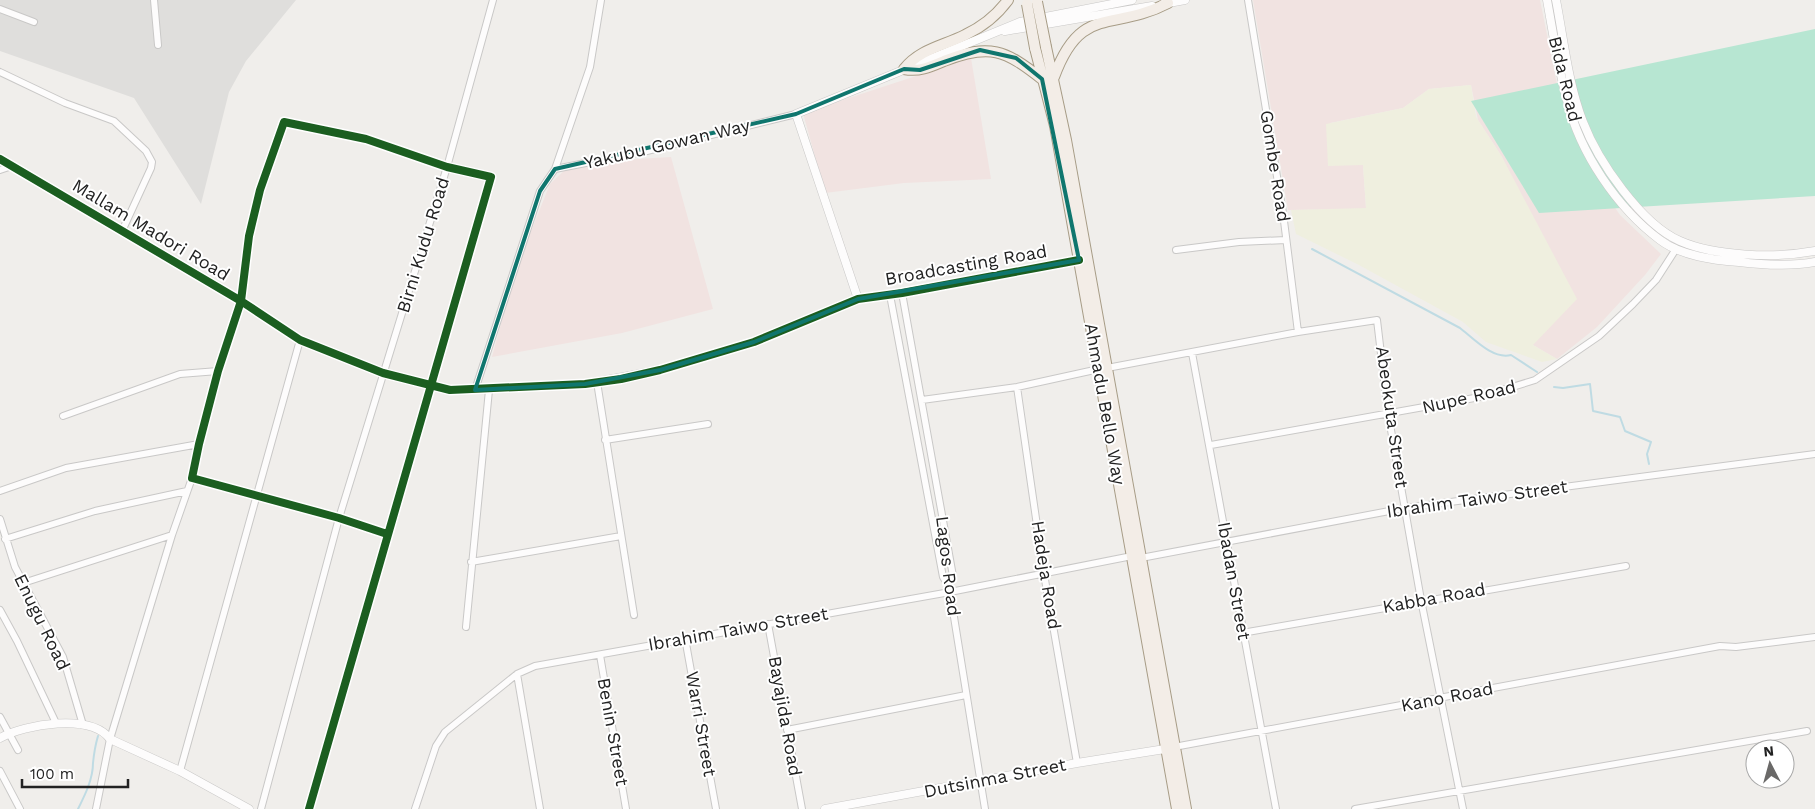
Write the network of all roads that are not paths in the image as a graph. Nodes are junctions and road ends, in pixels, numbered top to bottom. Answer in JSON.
{"nodes":[{"id":1,"x":154,"y":0,"type":"edge"},
{"id":2,"x":493,"y":0,"type":"edge"},
{"id":3,"x":602,"y":0,"type":"edge"},
{"id":4,"x":1008,"y":0,"type":"edge"},
{"id":5,"x":1132,"y":0,"type":"edge"},
{"id":6,"x":1185,"y":0,"type":"edge"},
{"id":7,"x":1248,"y":0,"type":"edge"},
{"id":8,"x":1547,"y":0,"type":"edge"},
{"id":9,"x":1556,"y":0,"type":"edge"},
{"id":10,"x":1032,"y":1,"type":"edge"},
{"id":11,"x":1168,"y":3,"type":"junction"},
{"id":12,"x":0,"y":8,"type":"edge"},
{"id":13,"x":34,"y":22,"type":"dead end"},
{"id":14,"x":998,"y":32,"type":"junction"},
{"id":15,"x":158,"y":45,"type":"dead end"},
{"id":16,"x":1041,"y":47,"type":"junction"},
{"id":17,"x":904,"y":69,"type":"junction"},
{"id":18,"x":0,"y":72,"type":"edge"},
{"id":19,"x":1054,"y":77,"type":"junction"},
{"id":20,"x":1042,"y":79,"type":"junction"},
{"id":21,"x":796,"y":114,"type":"junction"},
{"id":22,"x":0,"y":159,"type":"edge"},
{"id":23,"x":12,"y":166,"type":"junction"},
{"id":24,"x":447,"y":167,"type":"junction"},
{"id":25,"x":555,"y":169,"type":"junction"},
{"id":26,"x":0,"y":170,"type":"edge"},
{"id":27,"x":123,"y":229,"type":"junction"},
{"id":28,"x":1286,"y":240,"type":"junction"},
{"id":29,"x":1676,"y":249,"type":"junction"},
{"id":30,"x":1176,"y":250,"type":"dead end"},
{"id":31,"x":1815,"y":251,"type":"edge"},
{"id":32,"x":1079,"y":260,"type":"junction"},
{"id":33,"x":1815,"y":262,"type":"edge"},
{"id":34,"x":902,"y":294,"type":"junction"},
{"id":35,"x":890,"y":295,"type":"junction"},
{"id":36,"x":858,"y":299,"type":"junction"},
{"id":37,"x":242,"y":301,"type":"junction"},
{"id":38,"x":1298,"y":332,"type":"junction"},
{"id":39,"x":300,"y":340,"type":"junction"},
{"id":40,"x":1192,"y":353,"type":"junction"},
{"id":41,"x":1103,"y":369,"type":"junction"},
{"id":42,"x":218,"y":371,"type":"junction"},
{"id":43,"x":382,"y":373,"type":"junction"},
{"id":44,"x":598,"y":382,"type":"junction"},
{"id":45,"x":430,"y":385,"type":"junction"},
{"id":46,"x":1018,"y":387,"type":"junction"},
{"id":47,"x":475,"y":390,"type":"junction"},
{"id":48,"x":489,"y":390,"type":"junction"},
{"id":49,"x":922,"y":400,"type":"junction"},
{"id":50,"x":1388,"y":413,"type":"junction"},
{"id":51,"x":63,"y":416,"type":"dead end"},
{"id":52,"x":708,"y":424,"type":"dead end"},
{"id":53,"x":605,"y":440,"type":"junction"},
{"id":54,"x":199,"y":444,"type":"junction"},
{"id":55,"x":1211,"y":445,"type":"junction"},
{"id":56,"x":1815,"y":454,"type":"edge"},
{"id":57,"x":192,"y":478,"type":"junction"},
{"id":58,"x":0,"y":491,"type":"edge"},
{"id":59,"x":188,"y":491,"type":"junction"},
{"id":60,"x":257,"y":495,"type":"junction"},
{"id":61,"x":1405,"y":508,"type":"junction"},
{"id":62,"x":339,"y":518,"type":"junction"},
{"id":63,"x":0,"y":519,"type":"edge"},
{"id":64,"x":386,"y":534,"type":"junction"},
{"id":65,"x":172,"y":535,"type":"junction"},
{"id":66,"x":621,"y":536,"type":"junction"},
{"id":67,"x":5,"y":539,"type":"junction"},
{"id":68,"x":1228,"y":542,"type":"junction"},
{"id":69,"x":1136,"y":557,"type":"junction"},
{"id":70,"x":471,"y":562,"type":"junction"},
{"id":71,"x":1626,"y":566,"type":"dead end"},
{"id":72,"x":1044,"y":574,"type":"junction"},
{"id":73,"x":23,"y":583,"type":"junction"},
{"id":74,"x":950,"y":589,"type":"junction"},
{"id":75,"x":1421,"y":600,"type":"junction"},
{"id":76,"x":0,"y":610,"type":"edge"},
{"id":77,"x":634,"y":615,"type":"dead end"},
{"id":78,"x":768,"y":624,"type":"junction"},
{"id":79,"x":466,"y":627,"type":"dead end"},
{"id":80,"x":1242,"y":633,"type":"junction"},
{"id":81,"x":1815,"y":637,"type":"edge"},
{"id":82,"x":685,"y":638,"type":"junction"},
{"id":83,"x":600,"y":655,"type":"junction"},
{"id":84,"x":516,"y":674,"type":"junction"},
{"id":85,"x":966,"y":695,"type":"junction"},
{"id":86,"x":1441,"y":698,"type":"junction"},
{"id":87,"x":0,"y":717,"type":"edge"},
{"id":88,"x":56,"y":723,"type":"junction"},
{"id":89,"x":83,"y":725,"type":"junction"},
{"id":90,"x":787,"y":730,"type":"junction"},
{"id":91,"x":1262,"y":731,"type":"junction"},
{"id":92,"x":1807,"y":731,"type":"dead end"},
{"id":93,"x":8,"y":733,"type":"junction"},
{"id":94,"x":0,"y":738,"type":"edge"},
{"id":95,"x":110,"y":739,"type":"junction"},
{"id":96,"x":1170,"y":748,"type":"junction"},
{"id":97,"x":18,"y":750,"type":"dead end"},
{"id":98,"x":1077,"y":762,"type":"junction"},
{"id":99,"x":0,"y":771,"type":"edge"},
{"id":100,"x":180,"y":771,"type":"junction"},
{"id":101,"x":980,"y":782,"type":"junction"},
{"id":102,"x":1460,"y":792,"type":"junction"},
{"id":103,"x":20,"y":809,"type":"edge"},
{"id":104,"x":96,"y":809,"type":"edge"},
{"id":105,"x":249,"y":809,"type":"edge"},
{"id":106,"x":261,"y":809,"type":"edge"},
{"id":107,"x":309,"y":809,"type":"edge"},
{"id":108,"x":415,"y":809,"type":"edge"},
{"id":109,"x":540,"y":809,"type":"edge"},
{"id":110,"x":626,"y":809,"type":"edge"},
{"id":111,"x":716,"y":809,"type":"edge"},
{"id":112,"x":802,"y":809,"type":"edge"},
{"id":113,"x":826,"y":809,"type":"edge"},
{"id":114,"x":985,"y":809,"type":"edge"},
{"id":115,"x":1177,"y":809,"type":"edge"},
{"id":116,"x":1186,"y":809,"type":"edge"},
{"id":117,"x":1276,"y":809,"type":"edge"},
{"id":118,"x":1355,"y":809,"type":"edge"},
{"id":119,"x":1463,"y":809,"type":"edge"}],
"edges":[{"from":1,"to":15,"type":"street"},
{"from":2,"to":24,"type":"street","name":"Birni Kudu Road"},
{"from":3,"to":25,"type":"street"},
{"from":4,"to":17,"type":"main road"},
{"from":5,"to":14,"type":"street","name":"Yakubu Gowan Way"},
{"from":6,"to":11,"type":"street","name":"Yakubu Gowan Way"},
{"from":7,"to":28,"type":"street","name":"Gombe Road"},
{"from":8,"to":29,"type":"street","name":"Bida Road"},
{"from":9,"to":31,"type":"street","name":"Bida Road"},
{"from":10,"to":16,"type":"main road","name":"Ahmadu Bello Way","bridge":true},
{"from":11,"to":14,"type":"street","name":"Yakubu Gowan Way"},
{"from":11,"to":19,"type":"main road"},
{"from":12,"to":13,"type":"street"},
{"from":14,"to":17,"type":"street","name":"Yakubu Gowan Way"},
{"from":16,"to":19,"type":"main road","name":"Ahmadu Bello Way"},
{"from":16,"to":20,"type":"main road","name":"Ahmadu Bello Way"},
{"from":17,"to":20,"type":"main road"},
{"from":17,"to":21,"type":"street","name":"Yakubu Gowan Way"},
{"from":18,"to":27,"type":"street"},
{"from":19,"to":41,"type":"main road","name":"Ahmadu Bello Way"},
{"from":20,"to":32,"type":"main road","name":"Ahmadu Bello Way"},
{"from":21,"to":25,"type":"street","name":"Yakubu Gowan Way"},
{"from":21,"to":36,"type":"street"},
{"from":22,"to":23,"type":"street","name":"Mallam Madori Road"},
{"from":23,"to":26,"type":"street"},
{"from":23,"to":27,"type":"street","name":"Mallam Madori Road"},
{"from":24,"to":37,"type":"street"},
{"from":24,"to":43,"type":"street","name":"Birni Kudu Road"},
{"from":24,"to":45,"type":"street"},
{"from":25,"to":47,"type":"street"},
{"from":27,"to":37,"type":"street","name":"Mallam Madori Road"},
{"from":28,"to":30,"type":"street"},
{"from":28,"to":38,"type":"street","name":"Gombe Road"},
{"from":29,"to":33,"type":"street","name":"Bida Road"},
{"from":29,"to":50,"type":"street","name":"Nupe Road"},
{"from":32,"to":34,"type":"street","name":"Broadcasting Road"},
{"from":32,"to":41,"type":"main road","name":"Ahmadu Bello Way"},
{"from":34,"to":35,"type":"street","name":"Broadcasting Road"},
{"from":34,"to":49,"type":"street","name":"Lagos Road"},
{"from":35,"to":36,"type":"street","name":"Broadcasting Road"},
{"from":35,"to":74,"type":"street"},
{"from":36,"to":44,"type":"street","name":"Mallam Madori Road"},
{"from":37,"to":39,"type":"street","name":"Mallam Madori Road"},
{"from":37,"to":42,"type":"street"},
{"from":38,"to":40,"type":"street"},
{"from":38,"to":50,"type":"street","name":"Abeokuta Street"},
{"from":39,"to":43,"type":"street","name":"Mallam Madori Road"},
{"from":39,"to":60,"type":"street"},
{"from":40,"to":41,"type":"street"},
{"from":40,"to":55,"type":"street","name":"Ibadan Street"},
{"from":41,"to":46,"type":"street"},
{"from":41,"to":69,"type":"main road","name":"Ahmadu Bello Way"},
{"from":42,"to":51,"type":"street"},
{"from":42,"to":54,"type":"street"},
{"from":43,"to":45,"type":"street","name":"Mallam Madori Road"},
{"from":43,"to":62,"type":"street","name":"Birni Kudu Road"},
{"from":44,"to":48,"type":"street","name":"Mallam Madori Road"},
{"from":44,"to":53,"type":"street"},
{"from":45,"to":47,"type":"street","name":"Mallam Madori Road"},
{"from":45,"to":64,"type":"street"},
{"from":46,"to":49,"type":"street"},
{"from":46,"to":72,"type":"street","name":"Hadeja Road"},
{"from":47,"to":48,"type":"street","name":"Mallam Madori Road"},
{"from":48,"to":70,"type":"street"},
{"from":49,"to":74,"type":"street","name":"Lagos Road"},
{"from":50,"to":55,"type":"street","name":"Nupe Road"},
{"from":50,"to":61,"type":"street","name":"Abeokuta Street"},
{"from":52,"to":53,"type":"street"},
{"from":53,"to":66,"type":"street"},
{"from":54,"to":57,"type":"street"},
{"from":54,"to":58,"type":"street"},
{"from":55,"to":68,"type":"street","name":"Ibadan Street"},
{"from":56,"to":61,"type":"street","name":"Ibrahim Taiwo Street"},
{"from":57,"to":59,"type":"street"},
{"from":57,"to":60,"type":"street"},
{"from":59,"to":65,"type":"street"},
{"from":59,"to":67,"type":"street"},
{"from":60,"to":62,"type":"street"},
{"from":60,"to":100,"type":"street"},
{"from":61,"to":68,"type":"street","name":"Ibrahim Taiwo Street"},
{"from":61,"to":75,"type":"street","name":"Abeokuta Street"},
{"from":62,"to":64,"type":"street"},
{"from":62,"to":106,"type":"street","name":"Birni Kudu Road"},
{"from":63,"to":67,"type":"street","name":"Enugu Road"},
{"from":64,"to":107,"type":"street"},
{"from":65,"to":73,"type":"street"},
{"from":65,"to":95,"type":"street"},
{"from":66,"to":70,"type":"street"},
{"from":66,"to":77,"type":"street"},
{"from":67,"to":73,"type":"street","name":"Enugu Road"},
{"from":68,"to":69,"type":"street","name":"Ibrahim Taiwo Street"},
{"from":68,"to":80,"type":"street","name":"Ibadan Street"},
{"from":69,"to":72,"type":"street","name":"Ibrahim Taiwo Street"},
{"from":69,"to":96,"type":"main road","name":"Ahmadu Bello Way"},
{"from":70,"to":79,"type":"street"},
{"from":71,"to":75,"type":"street","name":"Kabba Road"},
{"from":72,"to":74,"type":"street","name":"Ibrahim Taiwo Street"},
{"from":72,"to":98,"type":"street","name":"Hadeja Road"},
{"from":73,"to":89,"type":"street","name":"Enugu Road"},
{"from":74,"to":78,"type":"street","name":"Ibrahim Taiwo Street"},
{"from":74,"to":85,"type":"street","name":"Lagos Road"},
{"from":75,"to":80,"type":"street","name":"Kabba Road"},
{"from":75,"to":86,"type":"street","name":"Abeokuta Street"},
{"from":76,"to":88,"type":"street"},
{"from":78,"to":82,"type":"street","name":"Ibrahim Taiwo Street"},
{"from":78,"to":90,"type":"street","name":"Bayajida Road"},
{"from":80,"to":91,"type":"street","name":"Ibadan Street"},
{"from":81,"to":86,"type":"street","name":"Kano Road"},
{"from":82,"to":83,"type":"street","name":"Ibrahim Taiwo Street"},
{"from":82,"to":111,"type":"street","name":"Warri Street"},
{"from":83,"to":84,"type":"street","name":"Ibrahim Taiwo Street"},
{"from":83,"to":110,"type":"street","name":"Benin Street"},
{"from":84,"to":108,"type":"street","name":"Ibrahim Taiwo Street"},
{"from":84,"to":109,"type":"street"},
{"from":85,"to":90,"type":"street"},
{"from":85,"to":101,"type":"street","name":"Lagos Road"},
{"from":86,"to":91,"type":"street","name":"Kano Road"},
{"from":86,"to":102,"type":"street","name":"Abeokuta Street"},
{"from":87,"to":93,"type":"street"},
{"from":88,"to":89,"type":"street"},
{"from":88,"to":93,"type":"street"},
{"from":89,"to":95,"type":"street"},
{"from":90,"to":112,"type":"street","name":"Bayajida Road"},
{"from":91,"to":96,"type":"street","name":"Kano Road"},
{"from":91,"to":117,"type":"street","name":"Ibadan Street"},
{"from":92,"to":102,"type":"street"},
{"from":93,"to":94,"type":"street"},
{"from":93,"to":97,"type":"street"},
{"from":95,"to":100,"type":"street"},
{"from":95,"to":104,"type":"street"},
{"from":96,"to":98,"type":"street","name":"Dutsinma Street"},
{"from":96,"to":115,"type":"main road","name":"Ahmadu Bello Way"},
{"from":96,"to":116,"type":"main road","name":"Ahmadu Bello Way"},
{"from":98,"to":101,"type":"street","name":"Dutsinma Street"},
{"from":99,"to":103,"type":"street"},
{"from":100,"to":105,"type":"street"},
{"from":101,"to":113,"type":"street","name":"Dutsinma Street"},
{"from":101,"to":114,"type":"street","name":"Lagos Road"},
{"from":102,"to":118,"type":"street"},
{"from":102,"to":119,"type":"street","name":"Abeokuta Street"}]}
